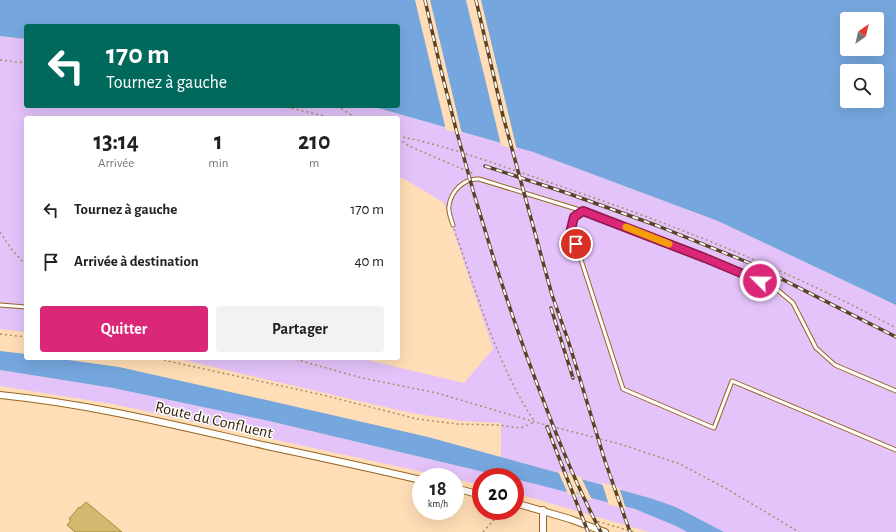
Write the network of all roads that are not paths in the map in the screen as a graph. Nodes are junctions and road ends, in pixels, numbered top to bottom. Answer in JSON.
{"nodes":[{"id":1,"x":583,"y":211,"type":"junction"},
{"id":2,"x":453,"y":225,"type":"road end"},
{"id":3,"x":0,"y":305,"type":"edge"},
{"id":4,"x":24,"y":307,"type":"edge"},
{"id":5,"x":896,"y":391,"type":"edge"},
{"id":6,"x":0,"y":395,"type":"edge"},
{"id":7,"x":896,"y":450,"type":"edge"},
{"id":8,"x":412,"y":478,"type":"edge"},
{"id":9,"x":524,"y":505,"type":"edge"},
{"id":10,"x":543,"y":510,"type":"junction"},
{"id":11,"x":543,"y":532,"type":"edge"},
{"id":12,"x":605,"y":532,"type":"edge"}],
"edges":[{"from":1,"to":2,"type":"lane"},
{"from":1,"to":5,"type":"lane"},
{"from":1,"to":7,"type":"lane"},
{"from":3,"to":4,"type":"lane"},
{"from":6,"to":8,"type":"street","name":"Route du Confluent"},
{"from":9,"to":10,"type":"street"},
{"from":10,"to":11,"type":"street"},
{"from":10,"to":12,"type":"street"}]}
